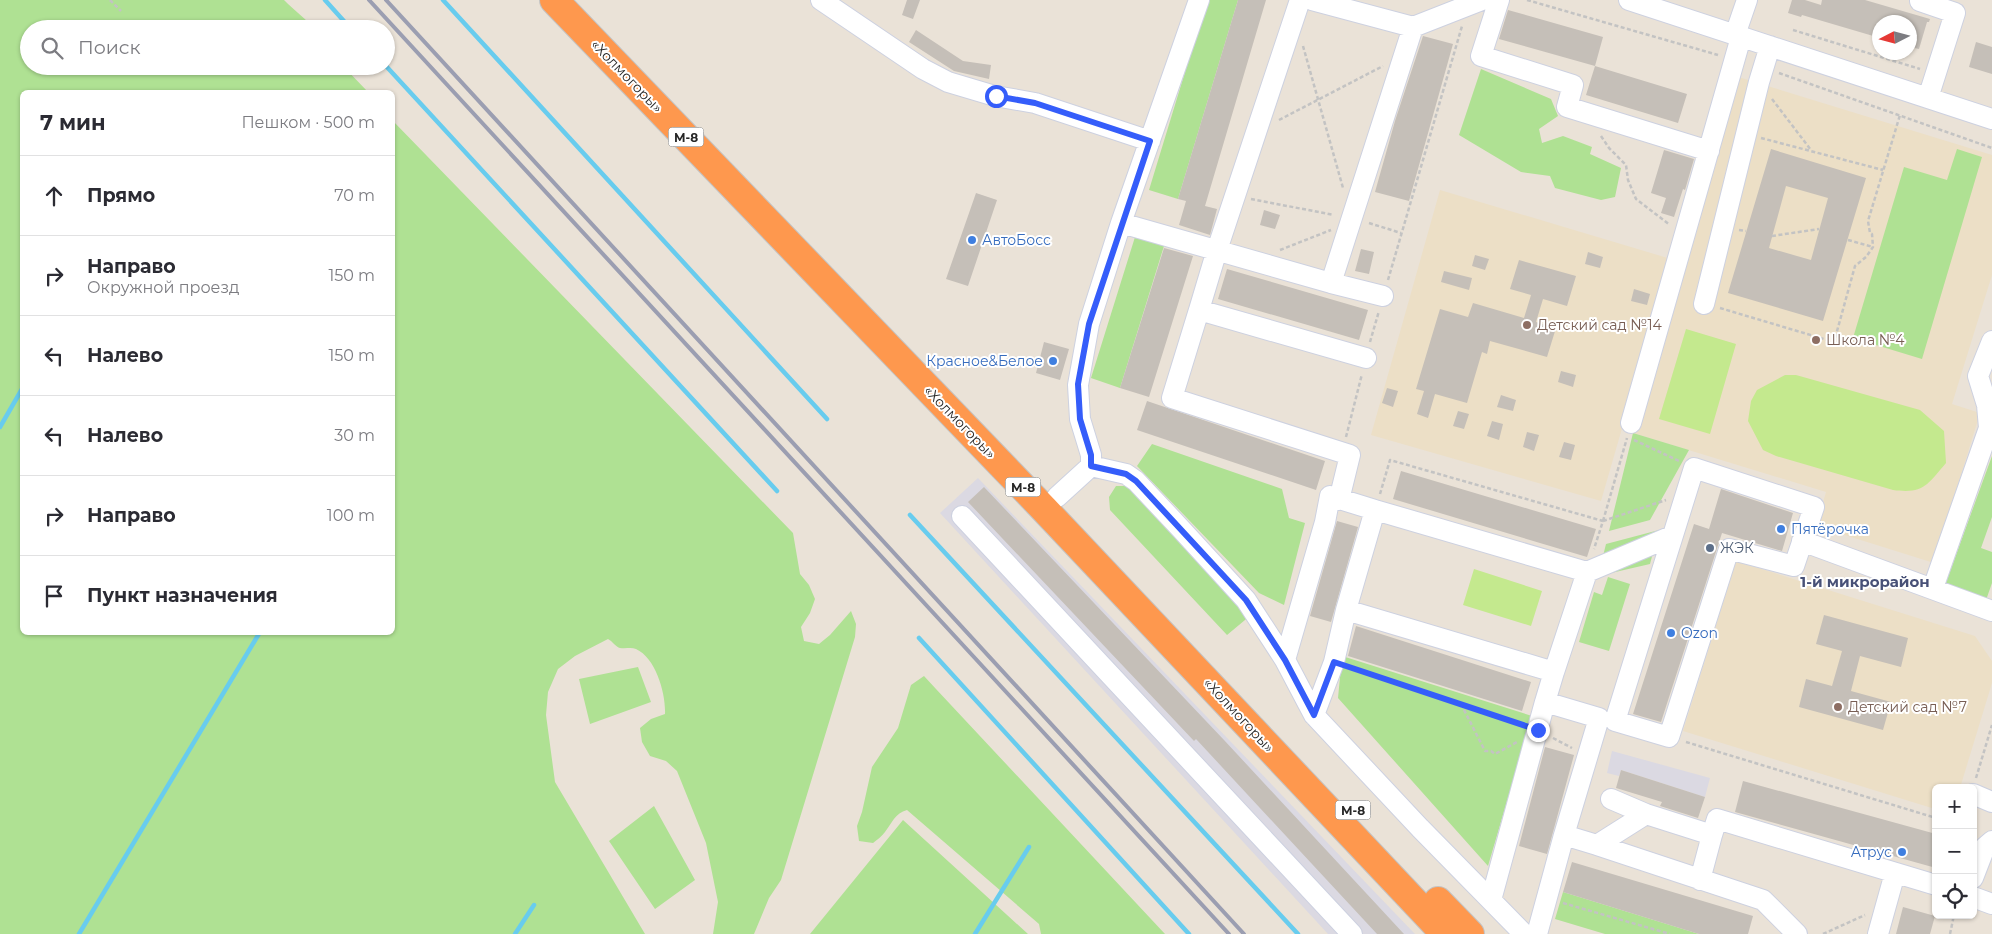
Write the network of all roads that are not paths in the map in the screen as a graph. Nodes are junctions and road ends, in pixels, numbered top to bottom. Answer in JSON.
{"nodes":[{"id":1,"x":554,"y":0,"type":"edge"},
{"id":2,"x":579,"y":0,"type":"edge"},
{"id":3,"x":821,"y":0,"type":"edge"},
{"id":4,"x":1198,"y":0,"type":"edge"},
{"id":5,"x":1312,"y":0,"type":"edge"},
{"id":6,"x":1498,"y":0,"type":"edge"},
{"id":7,"x":1629,"y":0,"type":"edge"},
{"id":8,"x":1747,"y":0,"type":"edge"},
{"id":9,"x":1920,"y":1,"type":"edge"},
{"id":10,"x":1475,"y":3,"type":"edge"},
{"id":11,"x":1297,"y":8,"type":"edge"},
{"id":12,"x":1413,"y":27,"type":"junction"},
{"id":13,"x":1738,"y":36,"type":"junction"},
{"id":14,"x":1770,"y":46,"type":"junction"},
{"id":15,"x":1928,"y":98,"type":"junction"},
{"id":16,"x":1992,"y":119,"type":"edge"},
{"id":17,"x":1150,"y":141,"type":"junction"},
{"id":18,"x":1709,"y":151,"type":"junction"},
{"id":19,"x":1122,"y":223,"type":"junction"},
{"id":20,"x":1217,"y":250,"type":"junction"},
{"id":21,"x":1331,"y":284,"type":"junction"},
{"id":22,"x":1383,"y":296,"type":"road end"},
{"id":23,"x":1708,"y":305,"type":"road end"},
{"id":24,"x":1199,"y":310,"type":"junction"},
{"id":25,"x":1992,"y":341,"type":"edge"},
{"id":26,"x":1366,"y":358,"type":"road end"},
{"id":27,"x":1632,"y":423,"type":"dead end"},
{"id":28,"x":1991,"y":429,"type":"edge"},
{"id":29,"x":1091,"y":466,"type":"junction"},
{"id":30,"x":1057,"y":497,"type":"junction"},
{"id":31,"x":1339,"y":500,"type":"junction"},
{"id":32,"x":1375,"y":510,"type":"junction"},
{"id":33,"x":962,"y":516,"type":"dead end"},
{"id":34,"x":1672,"y":536,"type":"junction"},
{"id":35,"x":1802,"y":541,"type":"junction"},
{"id":36,"x":1587,"y":572,"type":"junction"},
{"id":37,"x":1933,"y":588,"type":"junction"},
{"id":38,"x":1346,"y":610,"type":"junction"},
{"id":39,"x":1992,"y":611,"type":"edge"},
{"id":40,"x":1285,"y":660,"type":"junction"},
{"id":41,"x":1554,"y":672,"type":"junction"},
{"id":42,"x":1545,"y":702,"type":"junction"},
{"id":43,"x":1314,"y":715,"type":"junction"},
{"id":44,"x":1607,"y":719,"type":"junction"},
{"id":45,"x":1977,"y":789,"type":"edge"},
{"id":46,"x":1611,"y":799,"type":"dead end"},
{"id":47,"x":1992,"y":802,"type":"edge"},
{"id":48,"x":1646,"y":814,"type":"junction"},
{"id":49,"x":1564,"y":835,"type":"junction"},
{"id":50,"x":1712,"y":835,"type":"junction"},
{"id":51,"x":1992,"y":840,"type":"edge"},
{"id":52,"x":1597,"y":845,"type":"junction"},
{"id":53,"x":1895,"y":873,"type":"junction"},
{"id":54,"x":1975,"y":874,"type":"edge"},
{"id":55,"x":1700,"y":880,"type":"junction"},
{"id":56,"x":1932,"y":884,"type":"edge"},
{"id":57,"x":1977,"y":898,"type":"edge"},
{"id":58,"x":1490,"y":900,"type":"junction"},
{"id":59,"x":1992,"y":904,"type":"edge"},
{"id":60,"x":1880,"y":926,"type":"edge"},
{"id":61,"x":1352,"y":934,"type":"edge"},
{"id":62,"x":1445,"y":934,"type":"edge"},
{"id":63,"x":1470,"y":934,"type":"edge"},
{"id":64,"x":1524,"y":934,"type":"edge"},
{"id":65,"x":1538,"y":934,"type":"edge"},
{"id":66,"x":1797,"y":934,"type":"edge"}],
"edges":[{"from":1,"to":62,"type":"highway","name":"«Холмогоры»","number":"М-8"},
{"from":2,"to":30,"type":"highway","name":"«Холмогоры»","number":"М-8"},
{"from":3,"to":17,"type":"street"},
{"from":4,"to":17,"type":"street"},
{"from":5,"to":12,"type":"street"},
{"from":6,"to":18,"type":"street"},
{"from":7,"to":13,"type":"street"},
{"from":8,"to":13,"type":"street"},
{"from":9,"to":15,"type":"street"},
{"from":10,"to":12,"type":"street"},
{"from":11,"to":20,"type":"street"},
{"from":12,"to":21,"type":"street"},
{"from":13,"to":14,"type":"street"},
{"from":13,"to":18,"type":"street"},
{"from":14,"to":15,"type":"street"},
{"from":14,"to":23,"type":"street"},
{"from":15,"to":16,"type":"street"},
{"from":17,"to":19,"type":"street"},
{"from":18,"to":27,"type":"street"},
{"from":19,"to":20,"type":"street"},
{"from":19,"to":29,"type":"street"},
{"from":20,"to":21,"type":"street"},
{"from":20,"to":24,"type":"street"},
{"from":21,"to":22,"type":"street"},
{"from":24,"to":26,"type":"street"},
{"from":24,"to":31,"type":"street"},
{"from":25,"to":28,"type":"street"},
{"from":28,"to":37,"type":"street"},
{"from":29,"to":30,"type":"street"},
{"from":29,"to":40,"type":"street"},
{"from":30,"to":63,"type":"highway","name":"«Холмогоры»","number":"М-8"},
{"from":31,"to":32,"type":"street"},
{"from":31,"to":40,"type":"street"},
{"from":32,"to":36,"type":"street"},
{"from":32,"to":38,"type":"street"},
{"from":33,"to":61,"type":"street"},
{"from":34,"to":35,"type":"street"},
{"from":34,"to":36,"type":"street"},
{"from":34,"to":44,"type":"street"},
{"from":35,"to":37,"type":"street"},
{"from":35,"to":44,"type":"street"},
{"from":36,"to":41,"type":"street"},
{"from":37,"to":39,"type":"street"},
{"from":38,"to":41,"type":"street"},
{"from":38,"to":43,"type":"street"},
{"from":40,"to":43,"type":"street"},
{"from":41,"to":42,"type":"street"},
{"from":42,"to":44,"type":"street"},
{"from":42,"to":58,"type":"street"},
{"from":43,"to":58,"type":"street"},
{"from":44,"to":49,"type":"street"},
{"from":45,"to":47,"type":"street"},
{"from":46,"to":48,"type":"street"},
{"from":48,"to":50,"type":"street"},
{"from":48,"to":52,"type":"street"},
{"from":49,"to":52,"type":"street"},
{"from":49,"to":65,"type":"street"},
{"from":50,"to":53,"type":"street"},
{"from":50,"to":55,"type":"street"},
{"from":51,"to":54,"type":"street"},
{"from":52,"to":55,"type":"street"},
{"from":53,"to":56,"type":"street"},
{"from":53,"to":60,"type":"street"},
{"from":55,"to":66,"type":"street"},
{"from":57,"to":59,"type":"street"},
{"from":58,"to":64,"type":"street"}]}
